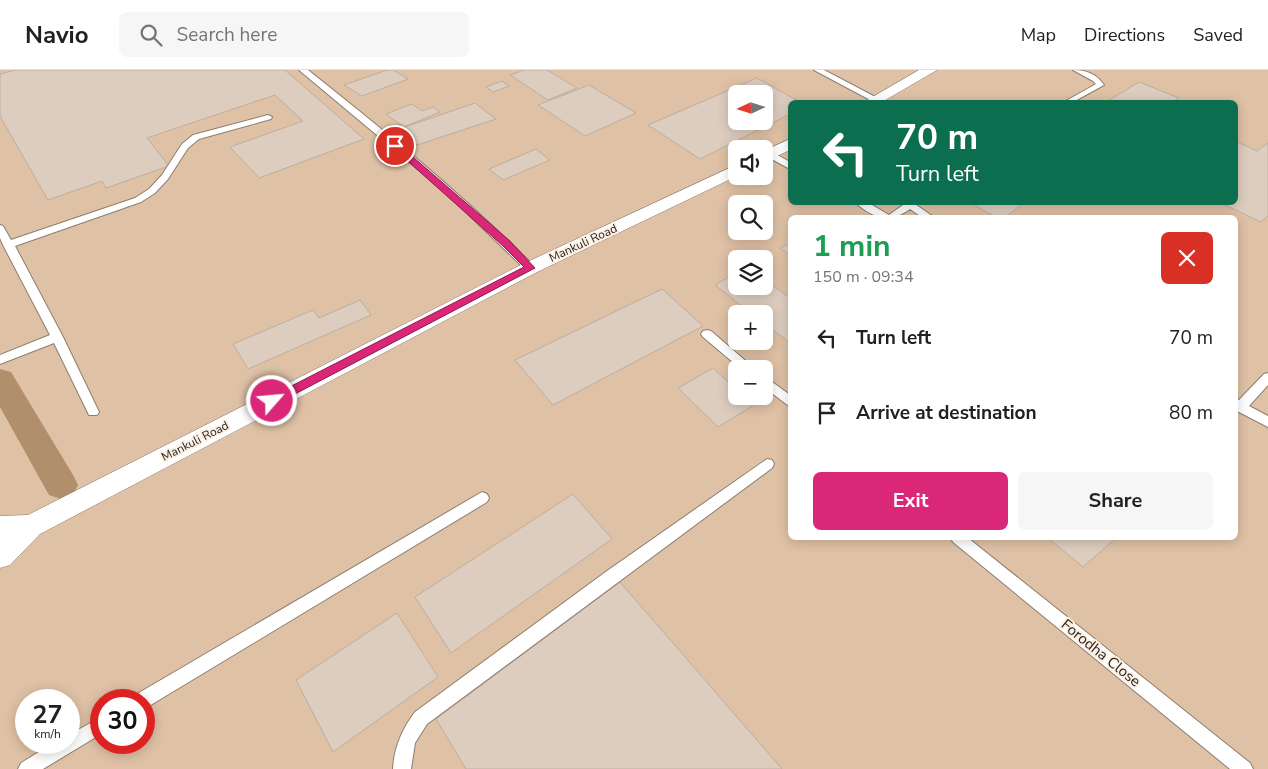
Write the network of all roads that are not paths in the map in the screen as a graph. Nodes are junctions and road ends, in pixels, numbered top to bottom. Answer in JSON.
{"nodes":[{"id":1,"x":303,"y":70,"type":"edge"},
{"id":2,"x":818,"y":70,"type":"edge"},
{"id":3,"x":837,"y":70,"type":"edge"},
{"id":4,"x":930,"y":70,"type":"edge"},
{"id":5,"x":1077,"y":70,"type":"edge"},
{"id":6,"x":828,"y":74,"type":"junction"},
{"id":7,"x":872,"y":100,"type":"edge"},
{"id":8,"x":876,"y":100,"type":"edge"},
{"id":9,"x":1072,"y":100,"type":"edge"},
{"id":10,"x":268,"y":117,"type":"dead end"},
{"id":11,"x":788,"y":145,"type":"edge"},
{"id":12,"x":773,"y":152,"type":"edge"},
{"id":13,"x":773,"y":159,"type":"edge"},
{"id":14,"x":788,"y":165,"type":"edge"},
{"id":15,"x":728,"y":174,"type":"edge"},
{"id":16,"x":864,"y":205,"type":"edge"},
{"id":17,"x":906,"y":205,"type":"edge"},
{"id":18,"x":909,"y":205,"type":"edge"},
{"id":19,"x":882,"y":215,"type":"edge"},
{"id":20,"x":895,"y":215,"type":"edge"},
{"id":21,"x":926,"y":215,"type":"edge"},
{"id":22,"x":0,"y":228,"type":"edge"},
{"id":23,"x":8,"y":245,"type":"junction"},
{"id":24,"x":530,"y":268,"type":"junction"},
{"id":25,"x":707,"y":334,"type":"dead end"},
{"id":26,"x":58,"y":337,"type":"junction"},
{"id":27,"x":0,"y":360,"type":"edge"},
{"id":28,"x":738,"y":360,"type":"edge"},
{"id":29,"x":1268,"y":376,"type":"edge"},
{"id":30,"x":773,"y":388,"type":"edge"},
{"id":31,"x":788,"y":400,"type":"edge"},
{"id":32,"x":1238,"y":405,"type":"edge"},
{"id":33,"x":94,"y":412,"type":"dead end"},
{"id":34,"x":1268,"y":422,"type":"edge"},
{"id":35,"x":767,"y":464,"type":"dead end"},
{"id":36,"x":482,"y":498,"type":"dead end"},
{"id":37,"x":31,"y":526,"type":"junction"},
{"id":38,"x":0,"y":528,"type":"edge"},
{"id":39,"x":960,"y":540,"type":"edge"},
{"id":40,"x":0,"y":556,"type":"edge"},
{"id":41,"x":155,"y":693,"type":"edge"},
{"id":42,"x":90,"y":732,"type":"edge"},
{"id":43,"x":27,"y":769,"type":"edge"},
{"id":44,"x":402,"y":769,"type":"edge"},
{"id":45,"x":1244,"y":769,"type":"edge"}],
"edges":[{"from":1,"to":24,"type":"lane"},
{"from":2,"to":6,"type":"lane"},
{"from":3,"to":6,"type":"lane"},
{"from":4,"to":8,"type":"street"},
{"from":5,"to":9,"type":"lane"},
{"from":6,"to":7,"type":"lane"},
{"from":10,"to":23,"type":"lane"},
{"from":11,"to":12,"type":"street"},
{"from":13,"to":14,"type":"lane"},
{"from":15,"to":24,"type":"street","name":"Mankuli Road"},
{"from":16,"to":19,"type":"lane"},
{"from":17,"to":20,"type":"lane"},
{"from":18,"to":21,"type":"lane"},
{"from":22,"to":23,"type":"lane"},
{"from":23,"to":26,"type":"lane"},
{"from":24,"to":37,"type":"street","name":"Mankuli Road"},
{"from":25,"to":28,"type":"lane"},
{"from":26,"to":27,"type":"lane"},
{"from":26,"to":33,"type":"lane"},
{"from":29,"to":32,"type":"lane"},
{"from":30,"to":31,"type":"lane"},
{"from":32,"to":34,"type":"lane"},
{"from":35,"to":44,"type":"lane"},
{"from":36,"to":41,"type":"lane"},
{"from":37,"to":38,"type":"street"},
{"from":37,"to":40,"type":"street"},
{"from":39,"to":45,"type":"lane","name":"Forodha Close"},
{"from":42,"to":43,"type":"lane"}]}
